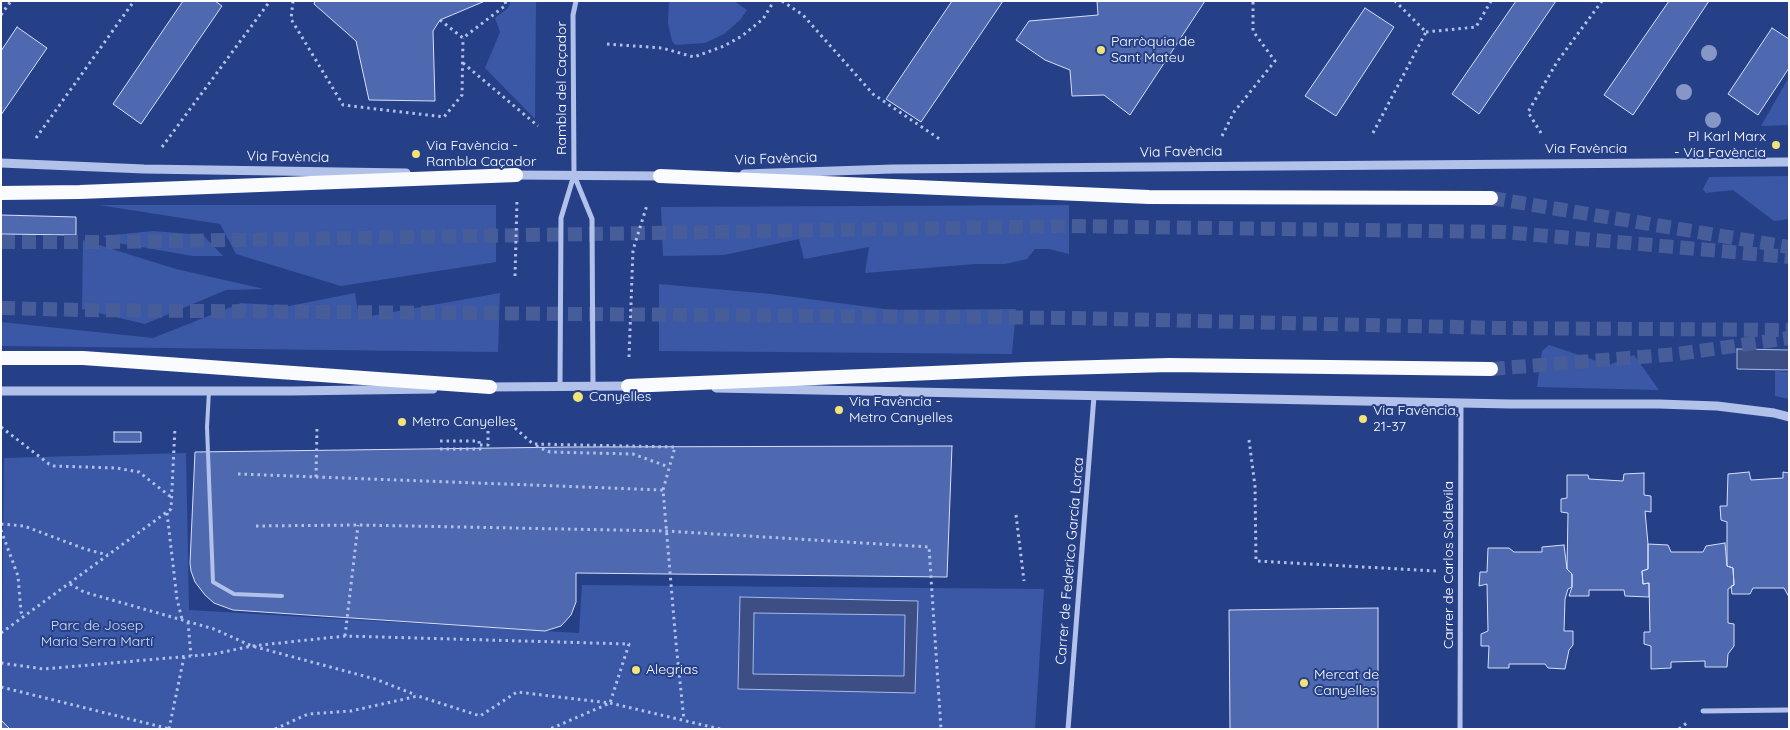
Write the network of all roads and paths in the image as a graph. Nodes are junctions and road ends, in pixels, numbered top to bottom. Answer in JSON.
{"nodes":[{"id":1,"x":11,"y":1,"type":"edge"},
{"id":2,"x":134,"y":1,"type":"edge"},
{"id":3,"x":270,"y":1,"type":"edge"},
{"id":4,"x":293,"y":1,"type":"edge"},
{"id":5,"x":505,"y":1,"type":"edge"},
{"id":6,"x":576,"y":1,"type":"edge"},
{"id":7,"x":774,"y":1,"type":"edge"},
{"id":8,"x":782,"y":1,"type":"edge"},
{"id":9,"x":1253,"y":1,"type":"edge"},
{"id":10,"x":1395,"y":1,"type":"edge"},
{"id":11,"x":1491,"y":1,"type":"edge"},
{"id":12,"x":1602,"y":1,"type":"edge"},
{"id":13,"x":1,"y":15,"type":"edge"},
{"id":14,"x":440,"y":20,"type":"dead end"},
{"id":15,"x":1426,"y":32,"type":"junction"},
{"id":16,"x":462,"y":38,"type":"junction"},
{"id":17,"x":606,"y":44,"type":"dead end"},
{"id":18,"x":463,"y":63,"type":"junction"},
{"id":19,"x":538,"y":126,"type":"dead end"},
{"id":20,"x":1373,"y":133,"type":"dead end"},
{"id":21,"x":1541,"y":133,"type":"dead end"},
{"id":22,"x":1222,"y":136,"type":"dead end"},
{"id":23,"x":36,"y":138,"type":"dead end"},
{"id":24,"x":941,"y":140,"type":"dead end"},
{"id":25,"x":162,"y":147,"type":"dead end"},
{"id":26,"x":1789,"y":162,"type":"edge"},
{"id":27,"x":1,"y":163,"type":"edge"},
{"id":28,"x":516,"y":175,"type":"junction"},
{"id":29,"x":574,"y":175,"type":"junction"},
{"id":30,"x":660,"y":176,"type":"junction"},
{"id":31,"x":1,"y":193,"type":"edge"},
{"id":32,"x":1491,"y":198,"type":"tunnel mouth"},
{"id":33,"x":517,"y":201,"type":"dead end"},
{"id":34,"x":647,"y":205,"type":"dead end"},
{"id":35,"x":515,"y":276,"type":"dead end"},
{"id":36,"x":629,"y":357,"type":"dead end"},
{"id":37,"x":1,"y":358,"type":"edge"},
{"id":38,"x":1491,"y":369,"type":"tunnel mouth"},
{"id":39,"x":560,"y":386,"type":"junction"},
{"id":40,"x":593,"y":386,"type":"junction"},
{"id":41,"x":628,"y":386,"type":"junction"},
{"id":42,"x":490,"y":387,"type":"junction"},
{"id":43,"x":1,"y":391,"type":"edge"},
{"id":44,"x":209,"y":391,"type":"junction"},
{"id":45,"x":1094,"y":396,"type":"junction"},
{"id":46,"x":1461,"y":402,"type":"junction"},
{"id":47,"x":1789,"y":417,"type":"edge"},
{"id":48,"x":1,"y":427,"type":"edge"},
{"id":49,"x":175,"y":427,"type":"dead end"},
{"id":50,"x":488,"y":427,"type":"dead end"},
{"id":51,"x":317,"y":428,"type":"dead end"},
{"id":52,"x":514,"y":428,"type":"dead end"},
{"id":53,"x":1249,"y":440,"type":"dead end"},
{"id":54,"x":440,"y":441,"type":"dead end"},
{"id":55,"x":533,"y":444,"type":"junction"},
{"id":56,"x":480,"y":445,"type":"junction"},
{"id":57,"x":440,"y":449,"type":"dead end"},
{"id":58,"x":669,"y":467,"type":"junction"},
{"id":59,"x":238,"y":474,"type":"dead end"},
{"id":60,"x":316,"y":477,"type":"junction"},
{"id":61,"x":663,"y":490,"type":"junction"},
{"id":62,"x":171,"y":498,"type":"junction"},
{"id":63,"x":167,"y":513,"type":"junction"},
{"id":64,"x":1016,"y":516,"type":"dead end"},
{"id":65,"x":1,"y":524,"type":"edge"},
{"id":66,"x":358,"y":524,"type":"junction"},
{"id":67,"x":256,"y":526,"type":"dead end"},
{"id":68,"x":1,"y":530,"type":"edge"},
{"id":69,"x":666,"y":530,"type":"junction"},
{"id":70,"x":109,"y":555,"type":"junction"},
{"id":71,"x":1436,"y":571,"type":"dead end"},
{"id":72,"x":1024,"y":581,"type":"dead end"},
{"id":73,"x":70,"y":584,"type":"junction"},
{"id":74,"x":282,"y":596,"type":"dead end"},
{"id":75,"x":24,"y":617,"type":"junction"},
{"id":76,"x":182,"y":620,"type":"junction"},
{"id":77,"x":188,"y":622,"type":"junction"},
{"id":78,"x":1,"y":633,"type":"edge"},
{"id":79,"x":345,"y":636,"type":"junction"},
{"id":80,"x":252,"y":646,"type":"junction"},
{"id":81,"x":191,"y":656,"type":"junction"},
{"id":82,"x":184,"y":657,"type":"junction"},
{"id":83,"x":1,"y":663,"type":"edge"},
{"id":84,"x":1,"y":687,"type":"edge"},
{"id":85,"x":418,"y":696,"type":"junction"},
{"id":86,"x":610,"y":703,"type":"junction"},
{"id":87,"x":1789,"y":710,"type":"edge"},
{"id":88,"x":1702,"y":711,"type":"dead end"},
{"id":89,"x":684,"y":720,"type":"junction"},
{"id":90,"x":158,"y":727,"type":"edge"},
{"id":91,"x":169,"y":729,"type":"edge"},
{"id":92,"x":274,"y":729,"type":"edge"},
{"id":93,"x":550,"y":729,"type":"edge"},
{"id":94,"x":720,"y":729,"type":"edge"},
{"id":95,"x":941,"y":729,"type":"edge"},
{"id":96,"x":1068,"y":729,"type":"edge"},
{"id":97,"x":1460,"y":729,"type":"edge"}],
"edges":[{"from":1,"to":13,"type":"path"},
{"from":2,"to":23,"type":"path"},
{"from":3,"to":25,"type":"path"},
{"from":4,"to":18,"type":"path"},
{"from":5,"to":16,"type":"path"},
{"from":6,"to":29,"type":"street","name":"Rambla del Caçador"},
{"from":7,"to":17,"type":"path"},
{"from":8,"to":24,"type":"path"},
{"from":9,"to":22,"type":"path"},
{"from":10,"to":15,"type":"path"},
{"from":11,"to":15,"type":"path"},
{"from":12,"to":21,"type":"path"},
{"from":14,"to":16,"type":"path"},
{"from":15,"to":20,"type":"path"},
{"from":16,"to":18,"type":"path"},
{"from":18,"to":19,"type":"path"},
{"from":26,"to":30,"type":"street","name":"Via Favència"},
{"from":27,"to":28,"type":"street","name":"Via Favència"},
{"from":28,"to":29,"type":"street","name":"Via Favència"},
{"from":28,"to":31,"type":"highway"},
{"from":29,"to":30,"type":"street","name":"Via Favència"},
{"from":29,"to":39,"type":"street"},
{"from":29,"to":40,"type":"street"},
{"from":30,"to":32,"type":"highway"},
{"from":33,"to":35,"type":"path"},
{"from":34,"to":36,"type":"path"},
{"from":37,"to":42,"type":"highway"},
{"from":38,"to":41,"type":"highway"},
{"from":39,"to":40,"type":"street"},
{"from":39,"to":42,"type":"street"},
{"from":40,"to":41,"type":"street"},
{"from":41,"to":45,"type":"street"},
{"from":42,"to":44,"type":"street"},
{"from":43,"to":44,"type":"street"},
{"from":44,"to":74,"type":"lane"},
{"from":45,"to":46,"type":"street"},
{"from":45,"to":96,"type":"street","name":"Carrer de Federico García Lorca"},
{"from":46,"to":47,"type":"street"},
{"from":46,"to":97,"type":"street","name":"Carrer de Carlos Soldevila"},
{"from":48,"to":62,"type":"path"},
{"from":49,"to":62,"type":"path"},
{"from":50,"to":56,"type":"path"},
{"from":51,"to":60,"type":"path"},
{"from":52,"to":55,"type":"path"},
{"from":53,"to":71,"type":"path"},
{"from":54,"to":56,"type":"path"},
{"from":55,"to":58,"type":"path"},
{"from":55,"to":58,"type":"path"},
{"from":56,"to":57,"type":"path"},
{"from":58,"to":61,"type":"path"},
{"from":59,"to":60,"type":"path"},
{"from":60,"to":61,"type":"path"},
{"from":61,"to":69,"type":"path"},
{"from":62,"to":63,"type":"path"},
{"from":63,"to":70,"type":"path"},
{"from":63,"to":76,"type":"path"},
{"from":64,"to":72,"type":"path"},
{"from":65,"to":70,"type":"path"},
{"from":66,"to":67,"type":"path"},
{"from":66,"to":69,"type":"path"},
{"from":66,"to":79,"type":"path"},
{"from":68,"to":75,"type":"path"},
{"from":69,"to":89,"type":"path"},
{"from":69,"to":95,"type":"path"},
{"from":70,"to":73,"type":"path"},
{"from":73,"to":75,"type":"path"},
{"from":73,"to":76,"type":"path"},
{"from":75,"to":78,"type":"path"},
{"from":76,"to":77,"type":"path"},
{"from":77,"to":80,"type":"path"},
{"from":77,"to":81,"type":"path"},
{"from":79,"to":80,"type":"path"},
{"from":79,"to":86,"type":"path"},
{"from":80,"to":81,"type":"path"},
{"from":80,"to":85,"type":"path"},
{"from":81,"to":82,"type":"path"},
{"from":82,"to":83,"type":"path"},
{"from":82,"to":91,"type":"path"},
{"from":84,"to":90,"type":"path"},
{"from":85,"to":86,"type":"path"},
{"from":85,"to":92,"type":"path"},
{"from":86,"to":89,"type":"path"},
{"from":86,"to":93,"type":"path"},
{"from":87,"to":88,"type":"street"},
{"from":89,"to":94,"type":"path"},
{"from":90,"to":91,"type":"path"}]}
